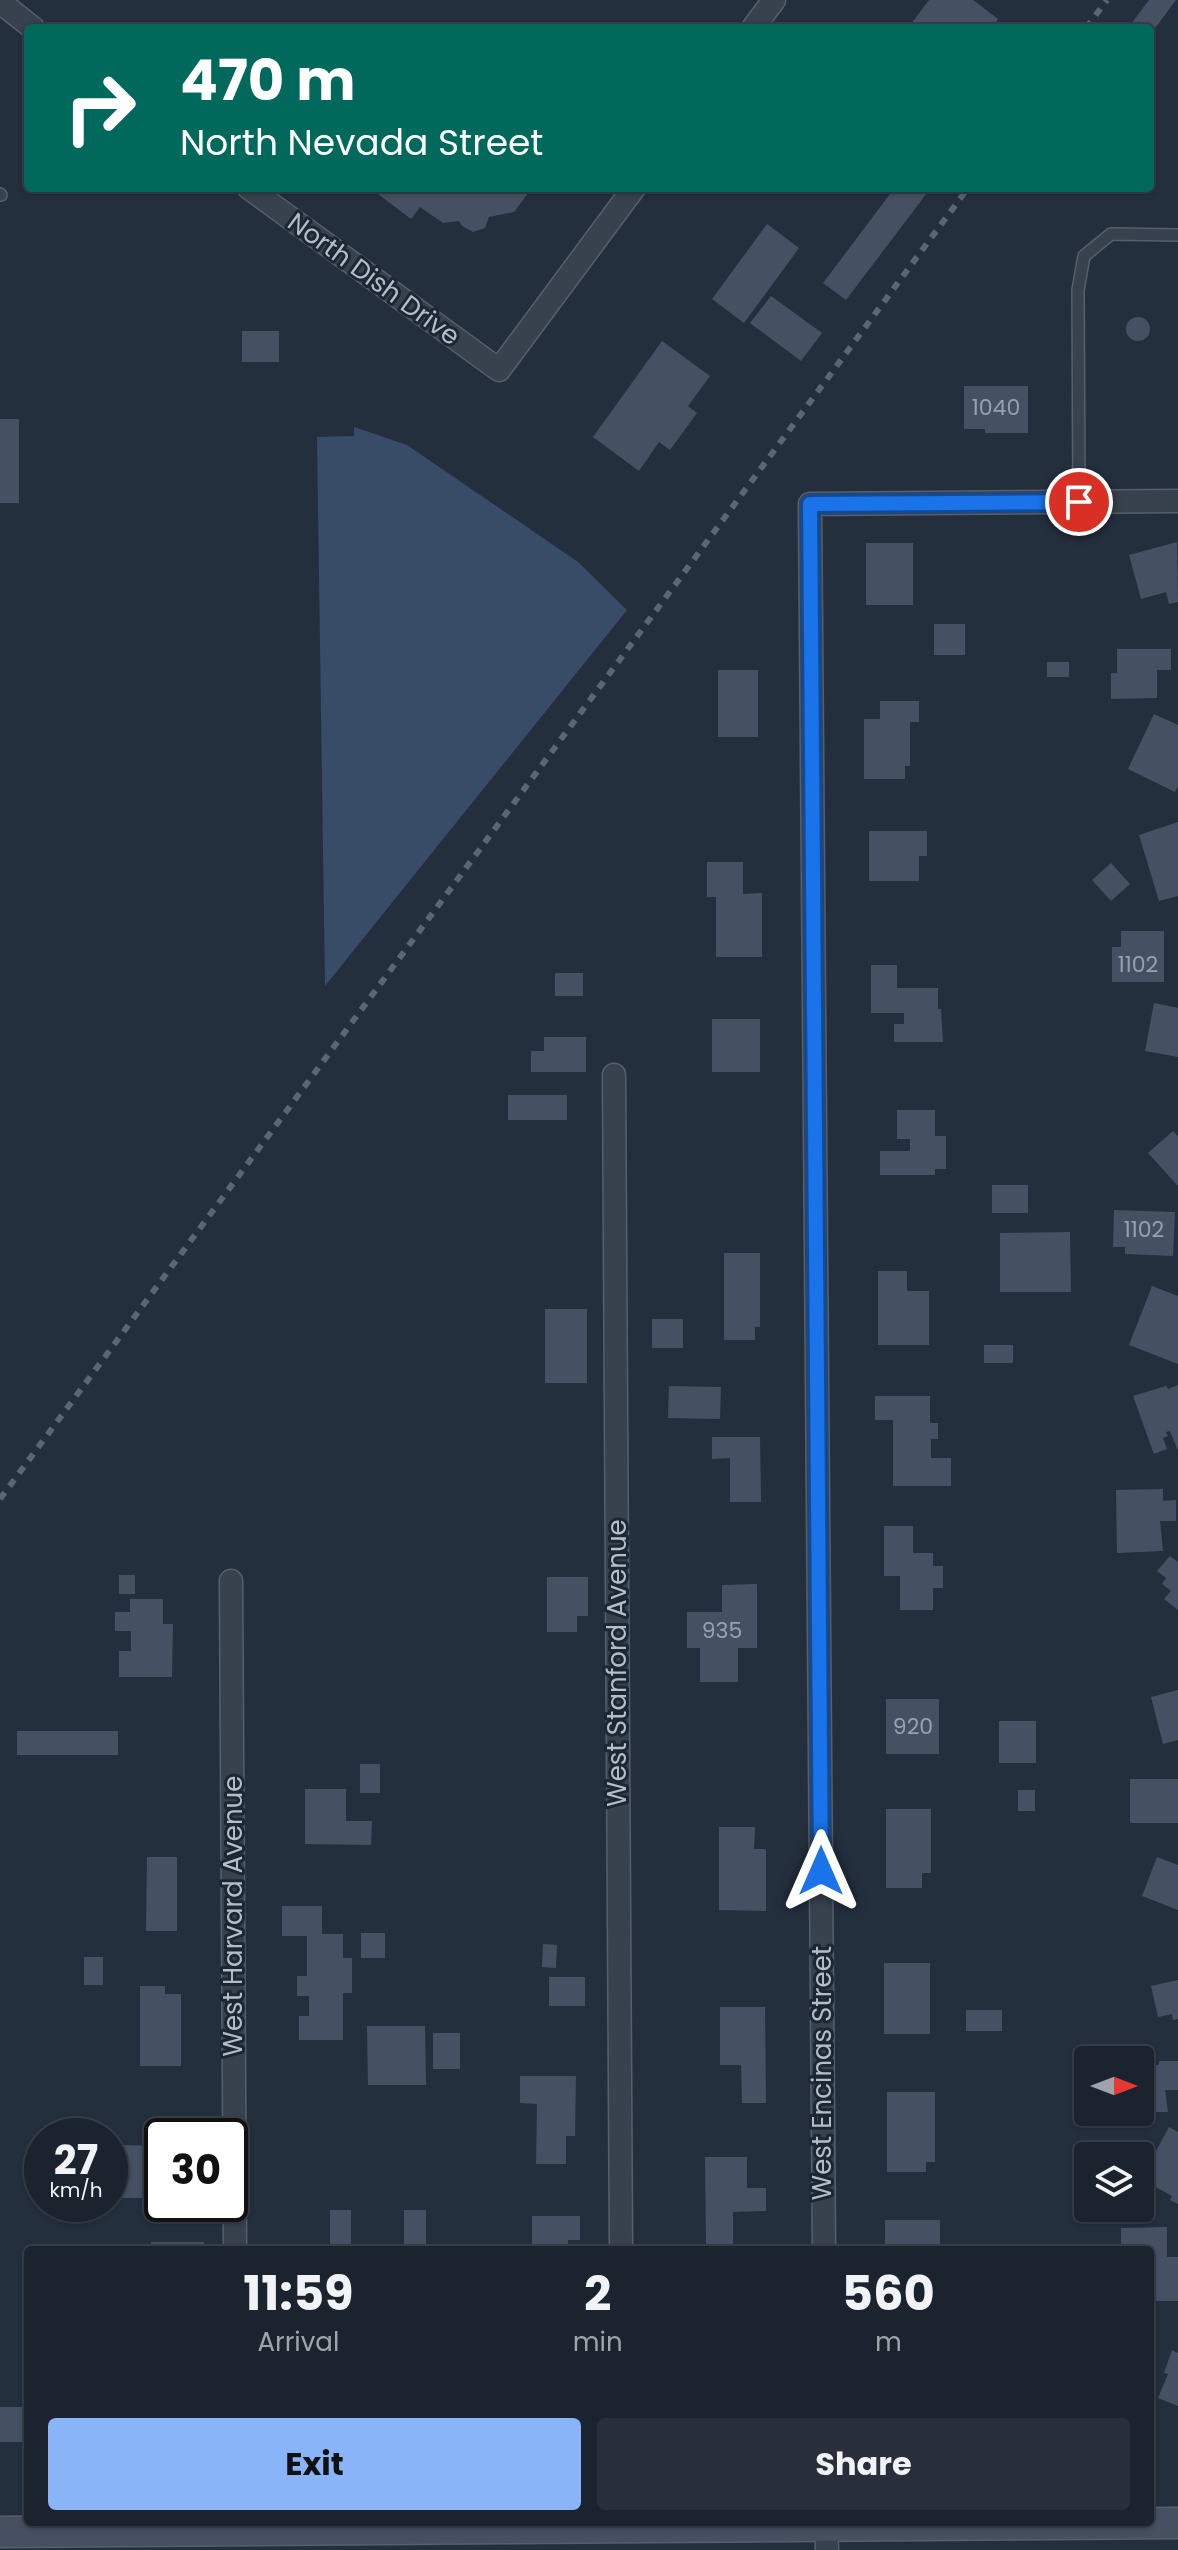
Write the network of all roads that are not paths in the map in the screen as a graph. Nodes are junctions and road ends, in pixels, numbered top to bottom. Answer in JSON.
{"nodes":[{"id":1,"x":774,"y":0,"type":"edge"},
{"id":2,"x":0,"y":2,"type":"edge"},
{"id":3,"x":28,"y":24,"type":"edge"},
{"id":4,"x":756,"y":24,"type":"edge"},
{"id":5,"x":254,"y":192,"type":"edge"},
{"id":6,"x":631,"y":192,"type":"edge"},
{"id":7,"x":1178,"y":235,"type":"edge"},
{"id":8,"x":1178,"y":501,"type":"edge"},
{"id":9,"x":1079,"y":502,"type":"junction"},
{"id":10,"x":614,"y":1075,"type":"dead end"},
{"id":11,"x":231,"y":1581,"type":"dead end"},
{"id":12,"x":235,"y":2246,"type":"edge"},
{"id":13,"x":621,"y":2246,"type":"edge"},
{"id":14,"x":824,"y":2246,"type":"edge"},
{"id":15,"x":1178,"y":2523,"type":"edge"},
{"id":16,"x":1154,"y":2524,"type":"edge"},
{"id":17,"x":236,"y":2526,"type":"edge"},
{"id":18,"x":648,"y":2526,"type":"edge"},
{"id":19,"x":1072,"y":2526,"type":"edge"},
{"id":20,"x":0,"y":2532,"type":"edge"},
{"id":21,"x":826,"y":2533,"type":"edge"}],
"edges":[{"from":1,"to":4,"type":"street"},
{"from":2,"to":3,"type":"street"},
{"from":5,"to":6,"type":"street","name":"North Dish Drive"},
{"from":7,"to":9,"type":"lane"},
{"from":8,"to":9,"type":"street"},
{"from":9,"to":14,"type":"street","name":"West Encinas Street"},
{"from":10,"to":13,"type":"street","name":"West Stanford Avenue"},
{"from":11,"to":12,"type":"street","name":"West Harvard Avenue"},
{"from":15,"to":16,"type":"main road"},
{"from":17,"to":20,"type":"main road"},
{"from":18,"to":21,"type":"main road"},
{"from":19,"to":21,"type":"main road"}]}
